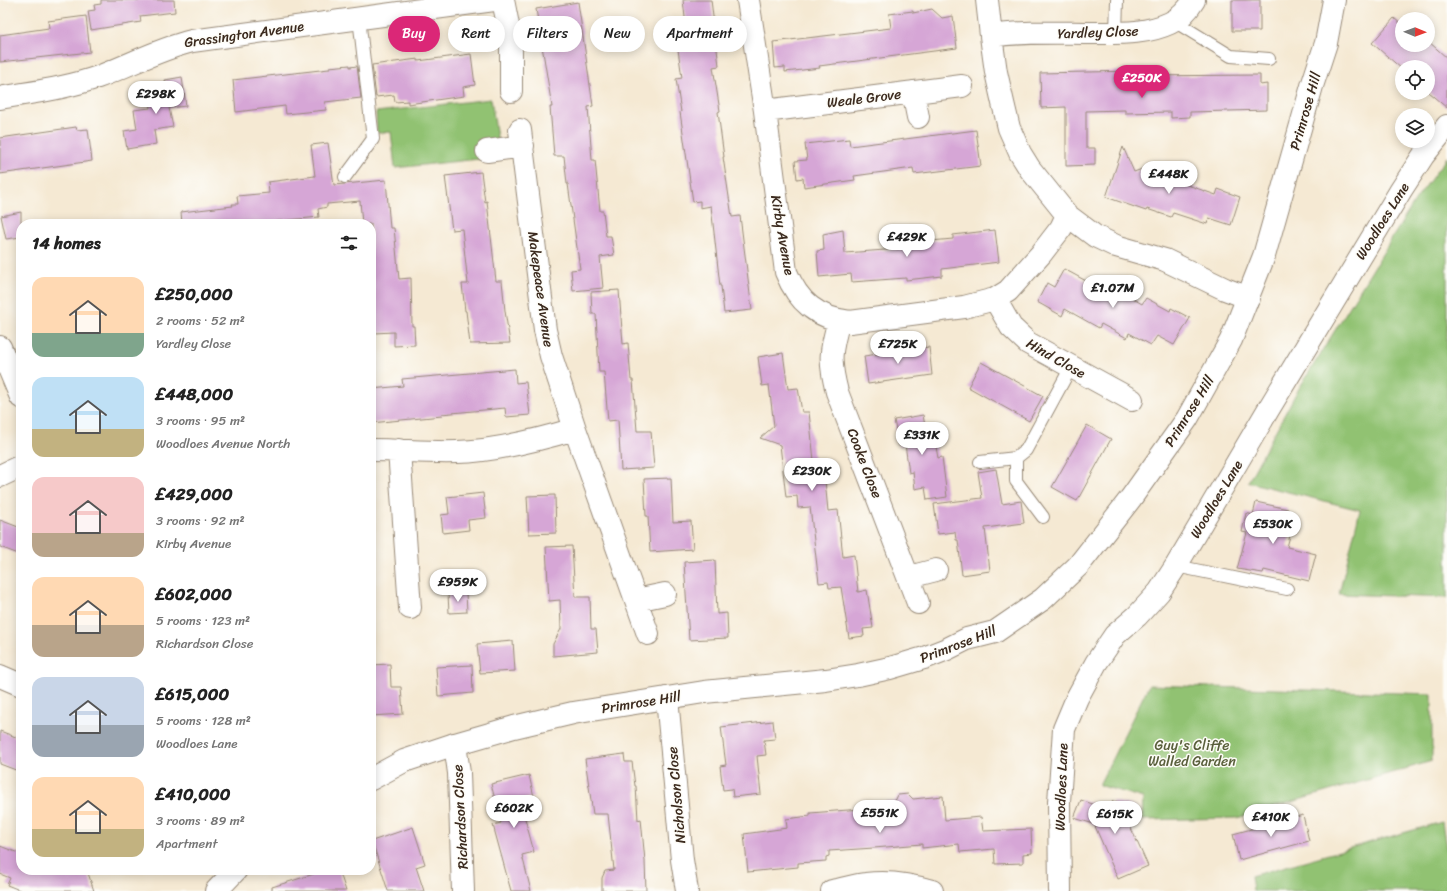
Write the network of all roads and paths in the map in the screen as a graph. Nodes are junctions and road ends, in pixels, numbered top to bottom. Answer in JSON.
{"nodes":[{"id":1,"x":494,"y":0,"type":"edge"},
{"id":2,"x":503,"y":0,"type":"edge"},
{"id":3,"x":748,"y":0,"type":"edge"},
{"id":4,"x":988,"y":0,"type":"edge"},
{"id":5,"x":1117,"y":0,"type":"edge"},
{"id":6,"x":1194,"y":0,"type":"edge"},
{"id":7,"x":1334,"y":0,"type":"edge"},
{"id":8,"x":391,"y":7,"type":"edge"},
{"id":9,"x":359,"y":18,"type":"junction"},
{"id":10,"x":1174,"y":21,"type":"junction"},
{"id":11,"x":1116,"y":33,"type":"junction"},
{"id":12,"x":991,"y":36,"type":"junction"},
{"id":13,"x":1269,"y":59,"type":"dead end"},
{"id":14,"x":962,"y":86,"type":"dead end"},
{"id":15,"x":511,"y":91,"type":"dead end"},
{"id":16,"x":914,"y":92,"type":"junction"},
{"id":17,"x":0,"y":98,"type":"edge"},
{"id":18,"x":765,"y":111,"type":"junction"},
{"id":19,"x":918,"y":117,"type":"dead end"},
{"id":20,"x":1447,"y":126,"type":"edge"},
{"id":21,"x":487,"y":151,"type":"dead end"},
{"id":22,"x":345,"y":177,"type":"dead end"},
{"id":23,"x":1067,"y":215,"type":"junction"},
{"id":24,"x":1249,"y":298,"type":"junction"},
{"id":25,"x":995,"y":299,"type":"junction"},
{"id":26,"x":839,"y":321,"type":"junction"},
{"id":27,"x":0,"y":347,"type":"edge"},
{"id":28,"x":1071,"y":367,"type":"junction"},
{"id":29,"x":16,"y":385,"type":"edge"},
{"id":30,"x":1132,"y":400,"type":"dead end"},
{"id":31,"x":575,"y":429,"type":"junction"},
{"id":32,"x":376,"y":450,"type":"edge"},
{"id":33,"x":399,"y":450,"type":"junction"},
{"id":34,"x":1016,"y":458,"type":"junction"},
{"id":35,"x":980,"y":462,"type":"dead end"},
{"id":36,"x":16,"y":468,"type":"edge"},
{"id":37,"x":0,"y":476,"type":"edge"},
{"id":38,"x":1043,"y":517,"type":"dead end"},
{"id":39,"x":1176,"y":566,"type":"junction"},
{"id":40,"x":936,"y":570,"type":"dead end"},
{"id":41,"x":909,"y":577,"type":"junction"},
{"id":42,"x":1287,"y":589,"type":"dead end"},
{"id":43,"x":665,"y":594,"type":"dead end"},
{"id":44,"x":636,"y":600,"type":"junction"},
{"id":45,"x":918,"y":603,"type":"dead end"},
{"id":46,"x":410,"y":608,"type":"dead end"},
{"id":47,"x":648,"y":634,"type":"dead end"},
{"id":48,"x":0,"y":676,"type":"edge"},
{"id":49,"x":16,"y":683,"type":"edge"},
{"id":50,"x":667,"y":698,"type":"junction"},
{"id":51,"x":455,"y":744,"type":"junction"},
{"id":52,"x":376,"y":776,"type":"edge"},
{"id":53,"x":231,"y":875,"type":"edge"},
{"id":54,"x":887,"y":887,"type":"edge"},
{"id":55,"x":216,"y":891,"type":"edge"},
{"id":56,"x":463,"y":891,"type":"edge"},
{"id":57,"x":688,"y":891,"type":"edge"},
{"id":58,"x":832,"y":891,"type":"edge"},
{"id":59,"x":932,"y":891,"type":"edge"},
{"id":60,"x":1060,"y":891,"type":"edge"}],
"edges":[{"from":1,"to":8,"type":"street","name":"Grassington Avenue"},
{"from":2,"to":15,"type":"street"},
{"from":3,"to":18,"type":"street","name":"Kirby Avenue"},
{"from":4,"to":12,"type":"street"},
{"from":5,"to":11,"type":"lane"},
{"from":6,"to":10,"type":"street","name":"Yardley Close"},
{"from":7,"to":24,"type":"street","name":"Primrose Hill"},
{"from":8,"to":9,"type":"street","name":"Grassington Avenue"},
{"from":9,"to":17,"type":"street","name":"Grassington Avenue"},
{"from":9,"to":22,"type":"lane"},
{"from":10,"to":11,"type":"street","name":"Yardley Close"},
{"from":10,"to":13,"type":"lane"},
{"from":11,"to":12,"type":"street","name":"Yardley Close"},
{"from":12,"to":23,"type":"street"},
{"from":14,"to":16,"type":"street","name":"Weale Grove"},
{"from":16,"to":18,"type":"street","name":"Weale Grove"},
{"from":16,"to":19,"type":"street"},
{"from":18,"to":26,"type":"street","name":"Kirby Avenue"},
{"from":20,"to":39,"type":"street","name":"Woodloes Lane"},
{"from":21,"to":31,"type":"street","name":"Makepeace Avenue"},
{"from":23,"to":24,"type":"street"},
{"from":23,"to":25,"type":"street","name":"Kirby Avenue"},
{"from":24,"to":50,"type":"street","name":"Primrose Hill"},
{"from":25,"to":26,"type":"street","name":"Kirby Avenue"},
{"from":25,"to":28,"type":"street","name":"Hind Close"},
{"from":26,"to":41,"type":"street","name":"Cooke Close"},
{"from":27,"to":29,"type":"street"},
{"from":28,"to":30,"type":"street","name":"Hind Close"},
{"from":28,"to":34,"type":"lane"},
{"from":31,"to":33,"type":"street"},
{"from":31,"to":44,"type":"street","name":"Makepeace Avenue"},
{"from":32,"to":33,"type":"street"},
{"from":33,"to":46,"type":"street"},
{"from":34,"to":35,"type":"lane"},
{"from":34,"to":38,"type":"lane"},
{"from":36,"to":37,"type":"street"},
{"from":39,"to":42,"type":"lane"},
{"from":39,"to":60,"type":"street","name":"Woodloes Lane"},
{"from":40,"to":41,"type":"street"},
{"from":41,"to":45,"type":"street","name":"Cooke Close"},
{"from":43,"to":44,"type":"street"},
{"from":44,"to":47,"type":"street","name":"Makepeace Avenue"},
{"from":48,"to":49,"type":"street"},
{"from":50,"to":51,"type":"street","name":"Primrose Hill"},
{"from":50,"to":57,"type":"street","name":"Nicholson Close"},
{"from":51,"to":52,"type":"street","name":"Primrose Hill"},
{"from":51,"to":56,"type":"street","name":"Richardson Close"},
{"from":53,"to":55,"type":"street"},
{"from":54,"to":58,"type":"street"},
{"from":54,"to":59,"type":"street"}]}
